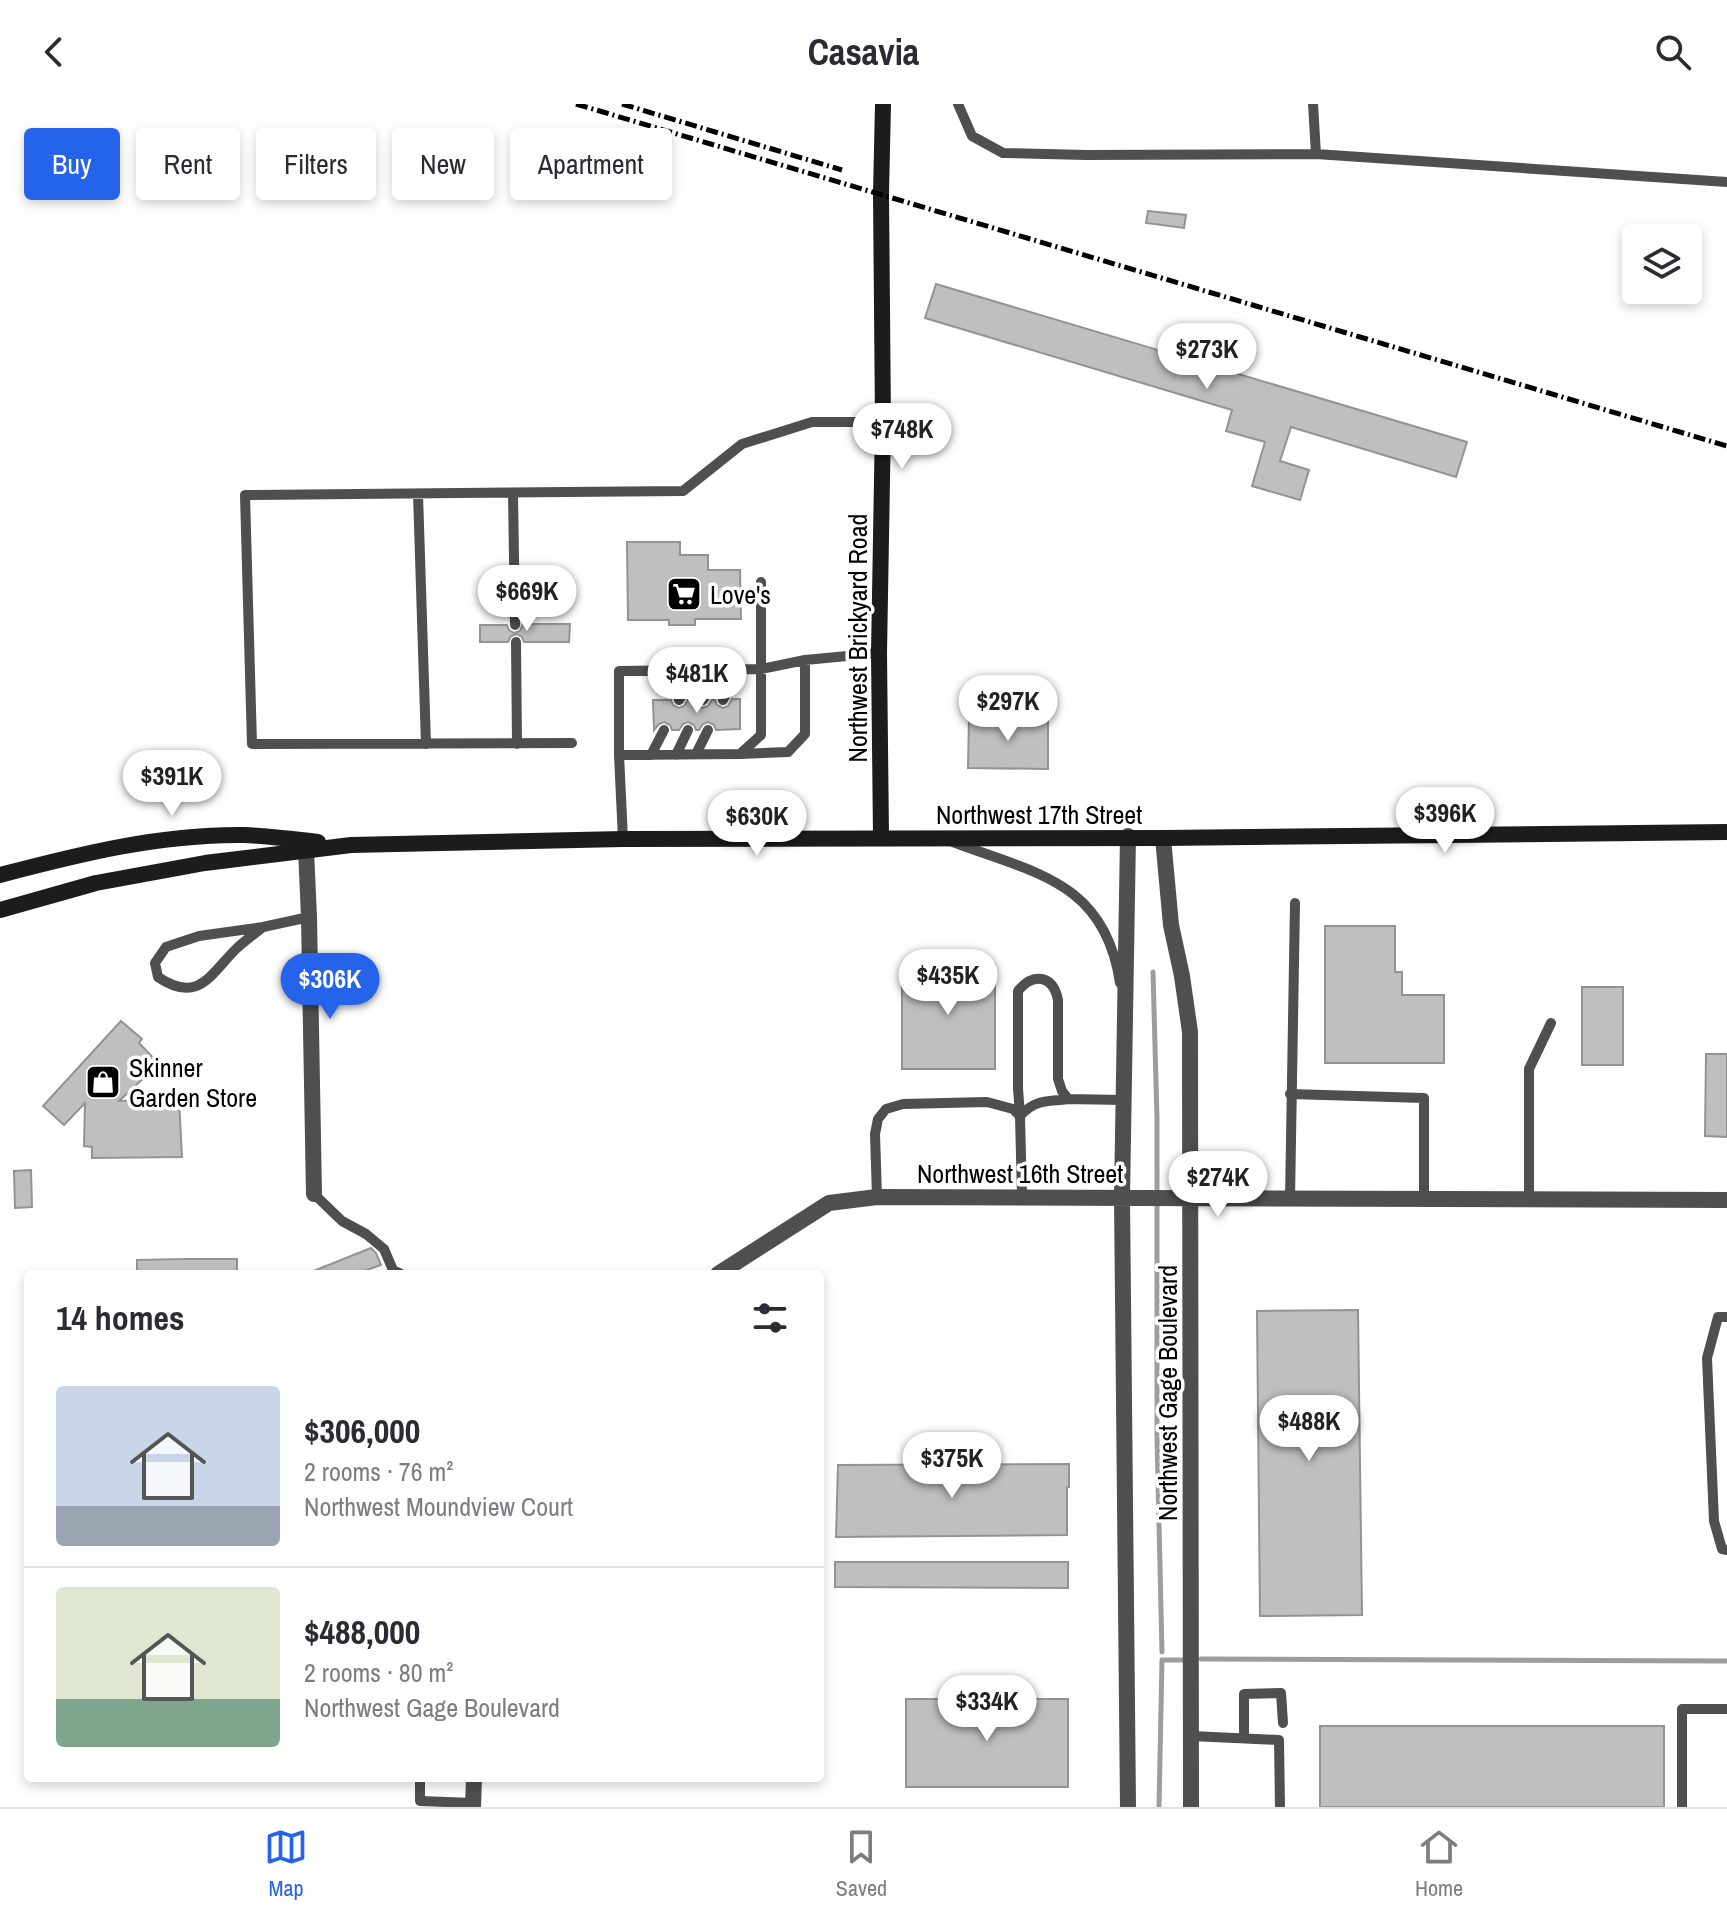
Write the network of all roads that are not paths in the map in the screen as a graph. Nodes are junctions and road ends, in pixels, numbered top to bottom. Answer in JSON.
{"nodes":[{"id":1,"x":883,"y":104,"type":"edge"},
{"id":2,"x":958,"y":104,"type":"edge"},
{"id":3,"x":1313,"y":104,"type":"edge"},
{"id":4,"x":1316,"y":154,"type":"junction"},
{"id":5,"x":1727,"y":182,"type":"edge"},
{"id":6,"x":883,"y":422,"type":"junction"},
{"id":7,"x":513,"y":493,"type":"junction"},
{"id":8,"x":418,"y":494,"type":"junction"},
{"id":9,"x":761,"y":582,"type":"dead end"},
{"id":10,"x":515,"y":625,"type":"dead end"},
{"id":11,"x":516,"y":642,"type":"dead end"},
{"id":12,"x":879,"y":653,"type":"junction"},
{"id":13,"x":805,"y":660,"type":"junction"},
{"id":14,"x":761,"y":669,"type":"junction"},
{"id":15,"x":694,"y":670,"type":"junction"},
{"id":16,"x":717,"y":670,"type":"junction"},
{"id":17,"x":738,"y":670,"type":"junction"},
{"id":18,"x":679,"y":700,"type":"dead end"},
{"id":19,"x":703,"y":700,"type":"dead end"},
{"id":20,"x":723,"y":700,"type":"dead end"},
{"id":21,"x":664,"y":730,"type":"dead end"},
{"id":22,"x":688,"y":730,"type":"dead end"},
{"id":23,"x":708,"y":730,"type":"dead end"},
{"id":24,"x":572,"y":743,"type":"dead end"},
{"id":25,"x":426,"y":744,"type":"junction"},
{"id":26,"x":517,"y":744,"type":"junction"},
{"id":27,"x":696,"y":754,"type":"junction"},
{"id":28,"x":740,"y":754,"type":"junction"},
{"id":29,"x":619,"y":755,"type":"junction"},
{"id":30,"x":651,"y":755,"type":"junction"},
{"id":31,"x":676,"y":755,"type":"junction"},
{"id":32,"x":1727,"y":832,"type":"edge"},
{"id":33,"x":1128,"y":836,"type":"junction"},
{"id":34,"x":881,"y":837,"type":"junction"},
{"id":35,"x":943,"y":838,"type":"junction"},
{"id":36,"x":1163,"y":838,"type":"junction"},
{"id":37,"x":623,"y":839,"type":"junction"},
{"id":38,"x":351,"y":845,"type":"junction"},
{"id":39,"x":306,"y":850,"type":"junction"},
{"id":40,"x":0,"y":875,"type":"edge"},
{"id":41,"x":1295,"y":903,"type":"dead end"},
{"id":42,"x":0,"y":910,"type":"edge"},
{"id":43,"x":309,"y":917,"type":"junction"},
{"id":44,"x":263,"y":927,"type":"junction"},
{"id":45,"x":1125,"y":1021,"type":"junction"},
{"id":46,"x":1551,"y":1023,"type":"dead end"},
{"id":47,"x":1290,"y":1094,"type":"junction"},
{"id":48,"x":1068,"y":1099,"type":"junction"},
{"id":49,"x":1123,"y":1100,"type":"junction"},
{"id":50,"x":1020,"y":1116,"type":"junction"},
{"id":51,"x":314,"y":1194,"type":"joint"},
{"id":52,"x":1022,"y":1196,"type":"junction"},
{"id":53,"x":877,"y":1197,"type":"junction"},
{"id":54,"x":1122,"y":1197,"type":"junction"},
{"id":55,"x":1424,"y":1198,"type":"junction"},
{"id":56,"x":1190,"y":1199,"type":"junction"},
{"id":57,"x":1290,"y":1199,"type":"junction"},
{"id":58,"x":1529,"y":1199,"type":"junction"},
{"id":59,"x":1727,"y":1200,"type":"edge"},
{"id":60,"x":393,"y":1270,"type":"edge"},
{"id":61,"x":724,"y":1270,"type":"edge"},
{"id":62,"x":1727,"y":1317,"type":"edge"},
{"id":63,"x":1727,"y":1550,"type":"edge"},
{"id":64,"x":1727,"y":1709,"type":"edge"},
{"id":65,"x":1283,"y":1723,"type":"dead end"},
{"id":66,"x":1191,"y":1736,"type":"junction"},
{"id":67,"x":1244,"y":1738,"type":"junction"},
{"id":68,"x":420,"y":1782,"type":"edge"},
{"id":69,"x":474,"y":1782,"type":"edge"},
{"id":70,"x":473,"y":1805,"type":"edge"},
{"id":71,"x":1128,"y":1807,"type":"edge"},
{"id":72,"x":1191,"y":1807,"type":"edge"},
{"id":73,"x":1280,"y":1807,"type":"edge"},
{"id":74,"x":1682,"y":1807,"type":"edge"}],
"edges":[{"from":1,"to":6,"type":"main road","name":"Northwest Brickyard Road"},
{"from":2,"to":4,"type":"lane"},
{"from":3,"to":4,"type":"lane"},
{"from":4,"to":5,"type":"lane"},
{"from":6,"to":7,"type":"lane"},
{"from":6,"to":12,"type":"main road","name":"Northwest Brickyard Road"},
{"from":7,"to":8,"type":"lane"},
{"from":7,"to":10,"type":"lane"},
{"from":8,"to":25,"type":"lane"},
{"from":8,"to":25,"type":"lane"},
{"from":9,"to":14,"type":"lane"},
{"from":11,"to":26,"type":"lane"},
{"from":12,"to":13,"type":"lane"},
{"from":12,"to":34,"type":"main road","name":"Northwest Brickyard Road"},
{"from":13,"to":14,"type":"lane"},
{"from":13,"to":28,"type":"lane"},
{"from":14,"to":17,"type":"lane"},
{"from":14,"to":28,"type":"lane"},
{"from":15,"to":16,"type":"lane"},
{"from":15,"to":18,"type":"lane"},
{"from":15,"to":29,"type":"lane"},
{"from":16,"to":17,"type":"lane"},
{"from":16,"to":19,"type":"lane"},
{"from":17,"to":20,"type":"lane"},
{"from":21,"to":30,"type":"lane"},
{"from":22,"to":31,"type":"lane"},
{"from":23,"to":27,"type":"lane"},
{"from":24,"to":26,"type":"lane"},
{"from":25,"to":26,"type":"lane"},
{"from":27,"to":28,"type":"lane"},
{"from":27,"to":31,"type":"lane"},
{"from":29,"to":30,"type":"lane"},
{"from":29,"to":37,"type":"lane"},
{"from":30,"to":31,"type":"lane"},
{"from":32,"to":36,"type":"main road","name":"Northwest 17th Street"},
{"from":33,"to":35,"type":"main road","name":"Northwest 17th Street"},
{"from":33,"to":36,"type":"main road","name":"Northwest 17th Street"},
{"from":33,"to":45,"type":"street","name":"Northwest Gage Boulevard"},
{"from":34,"to":35,"type":"main road","name":"Northwest 17th Street"},
{"from":34,"to":37,"type":"main road","name":"Northwest 17th Street"},
{"from":35,"to":45,"type":"lane"},
{"from":36,"to":56,"type":"street","name":"Northwest Gage Boulevard"},
{"from":37,"to":38,"type":"main road","name":"Northwest 17th Street"},
{"from":38,"to":39,"type":"main road","name":"Northwest 17th Street"},
{"from":38,"to":40,"type":"main road","name":"Northwest 17th Street"},
{"from":39,"to":42,"type":"main road","name":"Northwest 17th Street"},
{"from":39,"to":43,"type":"street"},
{"from":41,"to":47,"type":"lane"},
{"from":43,"to":44,"type":"lane"},
{"from":43,"to":51,"type":"street"},
{"from":44,"to":44,"type":"lane"},
{"from":45,"to":49,"type":"street","name":"Northwest Gage Boulevard"},
{"from":46,"to":58,"type":"lane"},
{"from":47,"to":55,"type":"lane"},
{"from":47,"to":57,"type":"lane"},
{"from":48,"to":49,"type":"lane"},
{"from":48,"to":50,"type":"lane"},
{"from":48,"to":50,"type":"lane"},
{"from":49,"to":54,"type":"street","name":"Northwest Gage Boulevard"},
{"from":50,"to":52,"type":"lane"},
{"from":50,"to":53,"type":"lane"},
{"from":51,"to":60,"type":"lane"},
{"from":52,"to":53,"type":"street","name":"Northwest 16th Street"},
{"from":52,"to":54,"type":"street","name":"Northwest 16th Street"},
{"from":53,"to":61,"type":"street","name":"Northwest 16th Street"},
{"from":54,"to":56,"type":"street","name":"Northwest 16th Street"},
{"from":54,"to":71,"type":"street","name":"Northwest Gage Boulevard"},
{"from":55,"to":57,"type":"street","name":"Northwest 16th Street"},
{"from":55,"to":58,"type":"street","name":"Northwest 16th Street"},
{"from":56,"to":57,"type":"street","name":"Northwest 16th Street"},
{"from":56,"to":66,"type":"street","name":"Northwest Gage Boulevard"},
{"from":58,"to":59,"type":"street","name":"Northwest 16th Street"},
{"from":62,"to":63,"type":"lane"},
{"from":64,"to":74,"type":"lane"},
{"from":65,"to":67,"type":"lane"},
{"from":66,"to":67,"type":"lane"},
{"from":66,"to":72,"type":"street","name":"Northwest Gage Boulevard"},
{"from":67,"to":73,"type":"lane"},
{"from":68,"to":70,"type":"lane"},
{"from":69,"to":70,"type":"street"}]}
